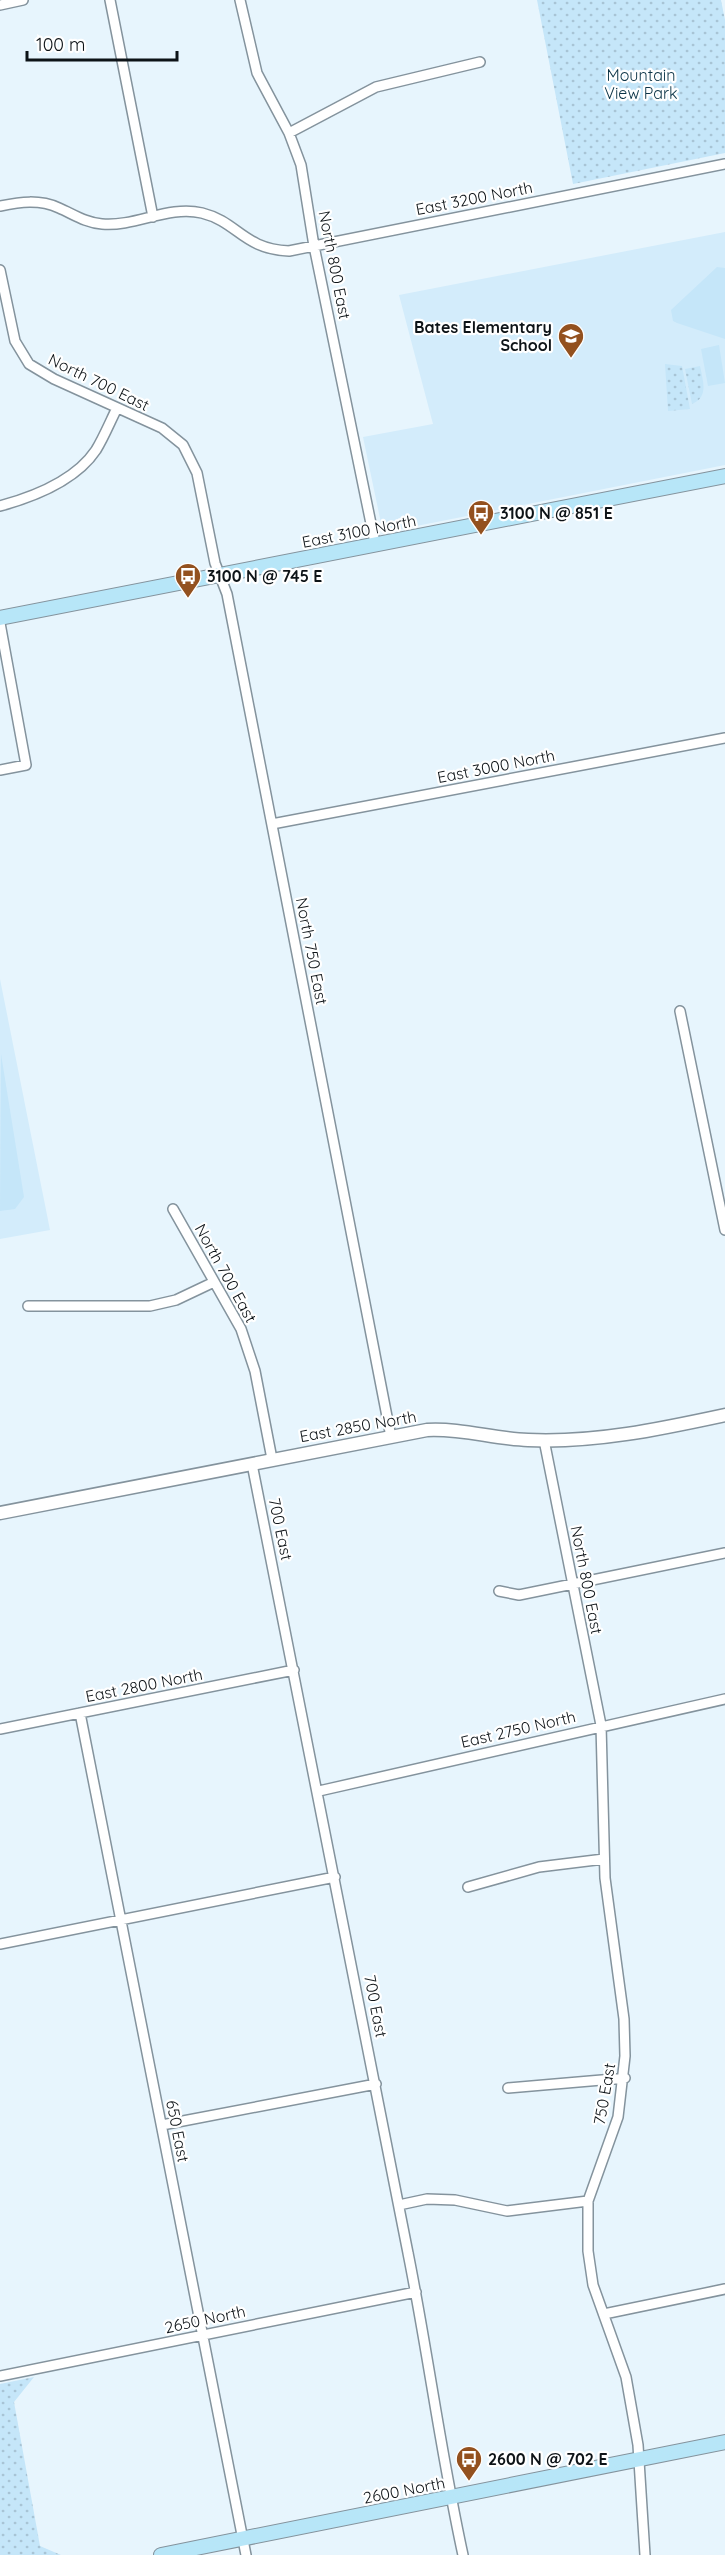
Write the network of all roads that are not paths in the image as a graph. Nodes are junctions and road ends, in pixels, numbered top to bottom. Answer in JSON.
{"nodes":[{"id":1,"x":23,"y":0,"type":"edge"},
{"id":2,"x":110,"y":0,"type":"edge"},
{"id":3,"x":240,"y":0,"type":"edge"},
{"id":4,"x":0,"y":4,"type":"edge"},
{"id":5,"x":480,"y":62,"type":"dead end"},
{"id":6,"x":289,"y":133,"type":"junction"},
{"id":7,"x":725,"y":164,"type":"edge"},
{"id":8,"x":0,"y":206,"type":"edge"},
{"id":9,"x":153,"y":217,"type":"junction"},
{"id":10,"x":314,"y":246,"type":"junction"},
{"id":11,"x":0,"y":270,"type":"edge"},
{"id":12,"x":117,"y":408,"type":"junction"},
{"id":13,"x":197,"y":473,"type":"joint"},
{"id":14,"x":725,"y":476,"type":"edge"},
{"id":15,"x":0,"y":506,"type":"edge"},
{"id":16,"x":375,"y":543,"type":"junction"},
{"id":17,"x":222,"y":575,"type":"junction"},
{"id":18,"x":0,"y":621,"type":"edge"},
{"id":19,"x":725,"y":738,"type":"edge"},
{"id":20,"x":0,"y":770,"type":"edge"},
{"id":21,"x":272,"y":824,"type":"junction"},
{"id":22,"x":680,"y":1011,"type":"dead end"},
{"id":23,"x":173,"y":1209,"type":"dead end"},
{"id":24,"x":725,"y":1230,"type":"edge"},
{"id":25,"x":214,"y":1282,"type":"junction"},
{"id":26,"x":28,"y":1306,"type":"dead end"},
{"id":27,"x":725,"y":1415,"type":"edge"},
{"id":28,"x":391,"y":1437,"type":"junction"},
{"id":29,"x":544,"y":1440,"type":"junction"},
{"id":30,"x":272,"y":1459,"type":"junction"},
{"id":31,"x":252,"y":1464,"type":"junction"},
{"id":32,"x":0,"y":1513,"type":"edge"},
{"id":33,"x":725,"y":1553,"type":"edge"},
{"id":34,"x":573,"y":1584,"type":"junction"},
{"id":35,"x":499,"y":1591,"type":"dead end"},
{"id":36,"x":294,"y":1671,"type":"junction"},
{"id":37,"x":725,"y":1699,"type":"edge"},
{"id":38,"x":80,"y":1713,"type":"junction"},
{"id":39,"x":601,"y":1725,"type":"junction"},
{"id":40,"x":0,"y":1729,"type":"edge"},
{"id":41,"x":319,"y":1791,"type":"junction"},
{"id":42,"x":604,"y":1859,"type":"junction"},
{"id":43,"x":335,"y":1877,"type":"junction"},
{"id":44,"x":468,"y":1887,"type":"dead end"},
{"id":45,"x":122,"y":1920,"type":"junction"},
{"id":46,"x":0,"y":1944,"type":"edge"},
{"id":47,"x":625,"y":2078,"type":"junction"},
{"id":48,"x":376,"y":2084,"type":"junction"},
{"id":49,"x":507,"y":2088,"type":"dead end"},
{"id":50,"x":162,"y":2125,"type":"junction"},
{"id":51,"x":588,"y":2201,"type":"junction"},
{"id":52,"x":399,"y":2205,"type":"junction"},
{"id":53,"x":725,"y":2289,"type":"edge"},
{"id":54,"x":416,"y":2292,"type":"junction"},
{"id":55,"x":604,"y":2314,"type":"junction"},
{"id":56,"x":202,"y":2334,"type":"junction"},
{"id":57,"x":0,"y":2376,"type":"edge"},
{"id":58,"x":725,"y":2442,"type":"edge"},
{"id":59,"x":639,"y":2459,"type":"junction"},
{"id":60,"x":450,"y":2498,"type":"junction"},
{"id":61,"x":242,"y":2539,"type":"junction"},
{"id":62,"x":161,"y":2555,"type":"edge"},
{"id":63,"x":246,"y":2555,"type":"edge"},
{"id":64,"x":463,"y":2555,"type":"edge"},
{"id":65,"x":645,"y":2555,"type":"edge"}],
"edges":[{"from":1,"to":4,"type":"street"},
{"from":2,"to":9,"type":"street"},
{"from":3,"to":6,"type":"street","name":"North 800 East"},
{"from":5,"to":6,"type":"street"},
{"from":6,"to":10,"type":"street","name":"North 800 East"},
{"from":7,"to":10,"type":"street","name":"East 3200 North"},
{"from":8,"to":9,"type":"street","name":"East 3200 North"},
{"from":9,"to":10,"type":"street","name":"East 3200 North"},
{"from":10,"to":16,"type":"street","name":"North 800 East"},
{"from":11,"to":12,"type":"street","name":"North 700 East"},
{"from":12,"to":13,"type":"street","name":"North 700 East"},
{"from":12,"to":15,"type":"street"},
{"from":13,"to":17,"type":"street","name":"North 750 East"},
{"from":14,"to":16,"type":"main road","name":"East 3100 North"},
{"from":16,"to":17,"type":"main road","name":"East 3100 North"},
{"from":17,"to":18,"type":"main road","name":"East 3100 North"},
{"from":17,"to":21,"type":"street","name":"North 750 East"},
{"from":18,"to":20,"type":"street"},
{"from":19,"to":21,"type":"street","name":"East 3000 North"},
{"from":21,"to":28,"type":"street","name":"North 750 East"},
{"from":22,"to":24,"type":"street"},
{"from":23,"to":25,"type":"street","name":"North 700 East"},
{"from":25,"to":26,"type":"street"},
{"from":25,"to":30,"type":"street","name":"North 700 East"},
{"from":27,"to":29,"type":"street","name":"East 2850 North"},
{"from":28,"to":29,"type":"street","name":"East 2850 North"},
{"from":28,"to":30,"type":"street","name":"East 2850 North"},
{"from":29,"to":34,"type":"street","name":"North 800 East"},
{"from":30,"to":31,"type":"street","name":"East 2850 North"},
{"from":31,"to":32,"type":"street","name":"East 2850 North"},
{"from":31,"to":36,"type":"street","name":"700 East"},
{"from":33,"to":34,"type":"street"},
{"from":34,"to":35,"type":"street"},
{"from":34,"to":39,"type":"street","name":"North 800 East"},
{"from":36,"to":38,"type":"street","name":"East 2800 North"},
{"from":36,"to":41,"type":"street","name":"700 East"},
{"from":37,"to":39,"type":"street","name":"East 2750 North"},
{"from":38,"to":40,"type":"street","name":"East 2800 North"},
{"from":38,"to":45,"type":"street","name":"650 East"},
{"from":39,"to":41,"type":"street","name":"East 2750 North"},
{"from":39,"to":42,"type":"street","name":"750 East"},
{"from":41,"to":43,"type":"street","name":"700 East"},
{"from":42,"to":44,"type":"street"},
{"from":42,"to":47,"type":"street","name":"750 East"},
{"from":43,"to":45,"type":"street"},
{"from":43,"to":48,"type":"street","name":"700 East"},
{"from":45,"to":46,"type":"street"},
{"from":45,"to":50,"type":"street","name":"650 East"},
{"from":47,"to":49,"type":"street"},
{"from":47,"to":51,"type":"street","name":"750 East"},
{"from":48,"to":50,"type":"street"},
{"from":48,"to":52,"type":"street","name":"700 East"},
{"from":50,"to":56,"type":"street","name":"650 East"},
{"from":51,"to":52,"type":"street"},
{"from":51,"to":55,"type":"street","name":"750 East"},
{"from":52,"to":54,"type":"street","name":"700 East"},
{"from":53,"to":55,"type":"street"},
{"from":54,"to":56,"type":"street","name":"2650 North"},
{"from":54,"to":60,"type":"street","name":"700 East"},
{"from":55,"to":59,"type":"street","name":"750 East"},
{"from":56,"to":57,"type":"street","name":"2650 North"},
{"from":56,"to":61,"type":"street","name":"650 East"},
{"from":58,"to":59,"type":"main road","name":"2600 North"},
{"from":59,"to":60,"type":"main road","name":"2600 North"},
{"from":59,"to":65,"type":"street","name":"750 East"},
{"from":60,"to":61,"type":"main road","name":"2600 North"},
{"from":60,"to":64,"type":"street","name":"700 East"},
{"from":61,"to":62,"type":"main road","name":"2600 North"},
{"from":61,"to":63,"type":"street","name":"650 East"}]}
